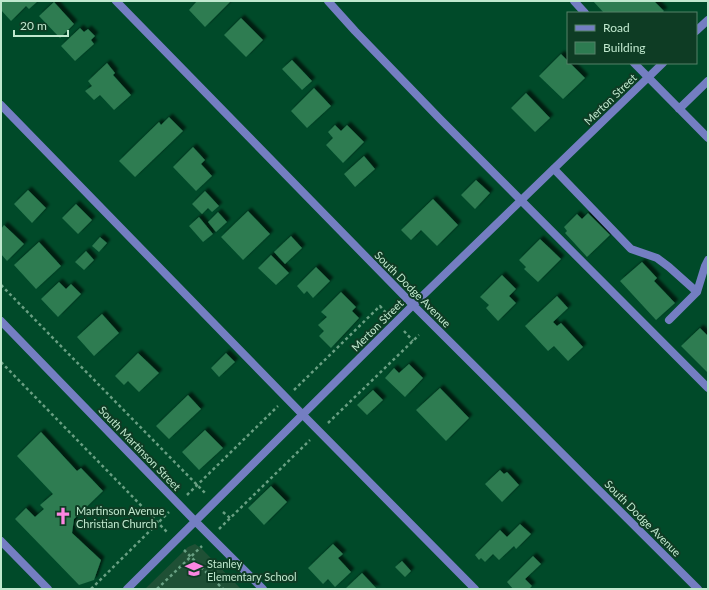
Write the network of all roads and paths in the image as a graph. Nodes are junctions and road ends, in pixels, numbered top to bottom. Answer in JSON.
{"nodes":[{"id":1,"x":116,"y":1,"type":"edge"},
{"id":2,"x":328,"y":1,"type":"edge"},
{"id":3,"x":574,"y":1,"type":"edge"},
{"id":4,"x":584,"y":12,"type":"edge"},
{"id":5,"x":708,"y":20,"type":"edge"},
{"id":6,"x":697,"y":30,"type":"edge"},
{"id":7,"x":635,"y":64,"type":"edge"},
{"id":8,"x":662,"y":64,"type":"edge"},
{"id":9,"x":648,"y":78,"type":"junction"},
{"id":10,"x":708,"y":81,"type":"edge"},
{"id":11,"x":1,"y":105,"type":"edge"},
{"id":12,"x":679,"y":108,"type":"junction"},
{"id":13,"x":708,"y":138,"type":"edge"},
{"id":14,"x":554,"y":169,"type":"junction"},
{"id":15,"x":521,"y":201,"type":"junction"},
{"id":16,"x":708,"y":260,"type":"edge"},
{"id":17,"x":1,"y":285,"type":"edge"},
{"id":18,"x":697,"y":292,"type":"junction"},
{"id":19,"x":413,"y":305,"type":"junction"},
{"id":20,"x":669,"y":320,"type":"dead end"},
{"id":21,"x":1,"y":321,"type":"edge"},
{"id":22,"x":396,"y":322,"type":"junction"},
{"id":23,"x":419,"y":335,"type":"dead end"},
{"id":24,"x":413,"y":341,"type":"junction"},
{"id":25,"x":1,"y":362,"type":"edge"},
{"id":26,"x":708,"y":388,"type":"edge"},
{"id":27,"x":286,"y":398,"type":"junction"},
{"id":28,"x":303,"y":415,"type":"junction"},
{"id":29,"x":319,"y":432,"type":"junction"},
{"id":30,"x":197,"y":485,"type":"junction"},
{"id":31,"x":214,"y":502,"type":"junction"},
{"id":32,"x":178,"y":503,"type":"junction"},
{"id":33,"x":230,"y":518,"type":"junction"},
{"id":34,"x":195,"y":521,"type":"junction"},
{"id":35,"x":158,"y":523,"type":"junction"},
{"id":36,"x":211,"y":537,"type":"junction"},
{"id":37,"x":176,"y":540,"type":"junction"},
{"id":38,"x":1,"y":541,"type":"edge"},
{"id":39,"x":191,"y":556,"type":"junction"},
{"id":40,"x":48,"y":589,"type":"edge"},
{"id":41,"x":91,"y":589,"type":"edge"},
{"id":42,"x":127,"y":589,"type":"edge"},
{"id":43,"x":157,"y":589,"type":"edge"},
{"id":44,"x":223,"y":589,"type":"edge"},
{"id":45,"x":263,"y":589,"type":"edge"},
{"id":46,"x":475,"y":589,"type":"edge"},
{"id":47,"x":698,"y":589,"type":"edge"}],
"edges":[{"from":1,"to":19,"type":"street","name":"South Dodge Avenue"},
{"from":2,"to":15,"type":"street"},
{"from":3,"to":4,"type":"street"},
{"from":5,"to":6,"type":"street"},
{"from":7,"to":9,"type":"street"},
{"from":8,"to":9,"type":"street","name":"Merton Street"},
{"from":9,"to":12,"type":"street"},
{"from":9,"to":14,"type":"street","name":"Merton Street"},
{"from":10,"to":12,"type":"street"},
{"from":11,"to":27,"type":"street"},
{"from":12,"to":13,"type":"street"},
{"from":14,"to":15,"type":"street","name":"Merton Street"},
{"from":14,"to":18,"type":"street"},
{"from":15,"to":19,"type":"street","name":"Merton Street"},
{"from":15,"to":26,"type":"street"},
{"from":16,"to":18,"type":"street"},
{"from":17,"to":30,"type":"path"},
{"from":18,"to":20,"type":"street"},
{"from":19,"to":22,"type":"street","name":"Merton Street"},
{"from":19,"to":47,"type":"street","name":"South Dodge Avenue"},
{"from":21,"to":32,"type":"street","name":"South Martinson Street"},
{"from":22,"to":24,"type":"path"},
{"from":22,"to":27,"type":"path"},
{"from":22,"to":28,"type":"street","name":"Merton Street"},
{"from":23,"to":24,"type":"path"},
{"from":24,"to":29,"type":"path"},
{"from":25,"to":35,"type":"path"},
{"from":27,"to":28,"type":"street"},
{"from":27,"to":30,"type":"path"},
{"from":28,"to":29,"type":"street"},
{"from":28,"to":31,"type":"street","name":"Merton Street"},
{"from":29,"to":33,"type":"path"},
{"from":29,"to":46,"type":"street"},
{"from":30,"to":31,"type":"path"},
{"from":30,"to":32,"type":"path"},
{"from":31,"to":33,"type":"path"},
{"from":31,"to":34,"type":"street","name":"Merton Street"},
{"from":32,"to":34,"type":"street","name":"South Martinson Street"},
{"from":32,"to":35,"type":"path"},
{"from":33,"to":36,"type":"path"},
{"from":34,"to":36,"type":"street","name":"South Martinson Street"},
{"from":34,"to":37,"type":"street","name":"Merton Street"},
{"from":35,"to":37,"type":"path"},
{"from":35,"to":41,"type":"path"},
{"from":36,"to":39,"type":"path"},
{"from":36,"to":45,"type":"street","name":"South Martinson Street"},
{"from":37,"to":39,"type":"path"},
{"from":37,"to":42,"type":"street","name":"Merton Street"},
{"from":38,"to":40,"type":"street"},
{"from":39,"to":43,"type":"path"},
{"from":39,"to":44,"type":"path"}]}
